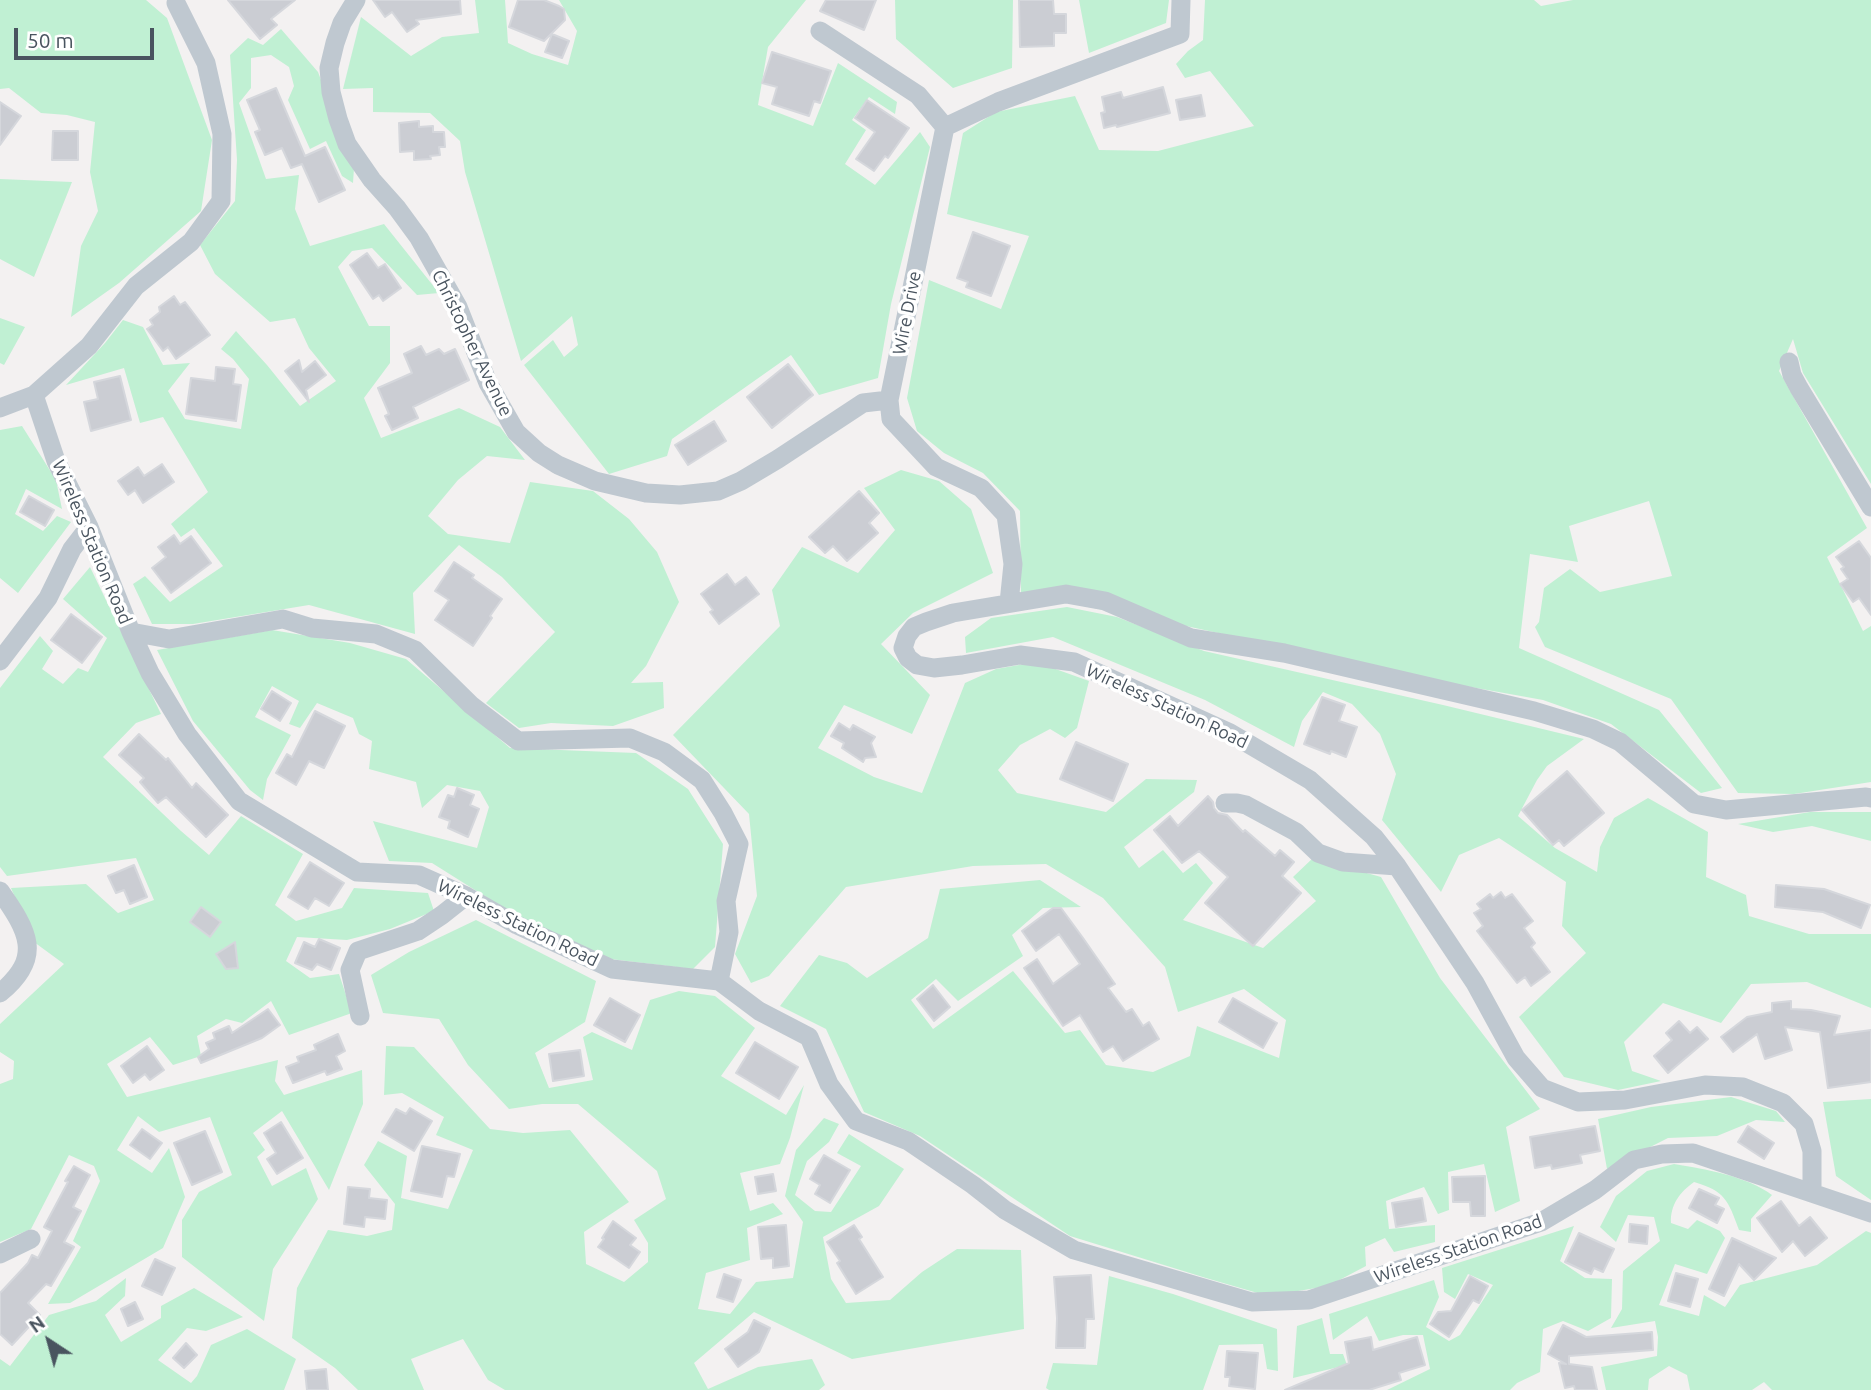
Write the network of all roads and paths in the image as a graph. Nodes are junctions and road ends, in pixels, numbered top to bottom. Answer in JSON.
{"nodes":[{"id":1,"x":356,"y":0,"type":"edge"},
{"id":2,"x":1181,"y":0,"type":"edge"},
{"id":3,"x":176,"y":3,"type":"dead end"},
{"id":4,"x":820,"y":31,"type":"dead end"},
{"id":5,"x":945,"y":127,"type":"junction"},
{"id":6,"x":1789,"y":362,"type":"dead end"},
{"id":7,"x":34,"y":394,"type":"junction"},
{"id":8,"x":889,"y":400,"type":"junction"},
{"id":9,"x":0,"y":408,"type":"edge"},
{"id":10,"x":1871,"y":507,"type":"edge"},
{"id":11,"x":89,"y":527,"type":"junction"},
{"id":12,"x":1009,"y":603,"type":"junction"},
{"id":13,"x":131,"y":632,"type":"junction"},
{"id":14,"x":0,"y":661,"type":"edge"},
{"id":15,"x":1871,"y":798,"type":"edge"},
{"id":16,"x":1226,"y":803,"type":"dead end"},
{"id":17,"x":1397,"y":866,"type":"junction"},
{"id":18,"x":0,"y":891,"type":"edge"},
{"id":19,"x":466,"y":896,"type":"junction"},
{"id":20,"x":719,"y":981,"type":"junction"},
{"id":21,"x":0,"y":993,"type":"edge"},
{"id":22,"x":360,"y":1016,"type":"dead end"},
{"id":23,"x":1812,"y":1191,"type":"junction"},
{"id":24,"x":1871,"y":1213,"type":"edge"},
{"id":25,"x":31,"y":1239,"type":"dead end"},
{"id":26,"x":0,"y":1254,"type":"edge"}],
"edges":[{"from":1,"to":8,"type":"street","name":"Christopher Avenue"},
{"from":2,"to":5,"type":"street"},
{"from":3,"to":7,"type":"street"},
{"from":4,"to":5,"type":"street"},
{"from":5,"to":8,"type":"street","name":"Wire Drive"},
{"from":6,"to":10,"type":"street"},
{"from":7,"to":9,"type":"street"},
{"from":7,"to":11,"type":"street","name":"Wireless Station Road"},
{"from":8,"to":12,"type":"street"},
{"from":11,"to":13,"type":"street","name":"Wireless Station Road"},
{"from":11,"to":14,"type":"street"},
{"from":12,"to":15,"type":"street","name":"Wireless Station Road"},
{"from":12,"to":17,"type":"street","name":"Wireless Station Road"},
{"from":13,"to":19,"type":"street","name":"Wireless Station Road"},
{"from":13,"to":20,"type":"street"},
{"from":16,"to":17,"type":"street"},
{"from":17,"to":23,"type":"street","name":"Wireless Station Road"},
{"from":18,"to":21,"type":"street"},
{"from":19,"to":20,"type":"street","name":"Wireless Station Road"},
{"from":19,"to":22,"type":"street"},
{"from":20,"to":23,"type":"street","name":"Wireless Station Road"},
{"from":23,"to":24,"type":"street"},
{"from":25,"to":26,"type":"street"}]}
